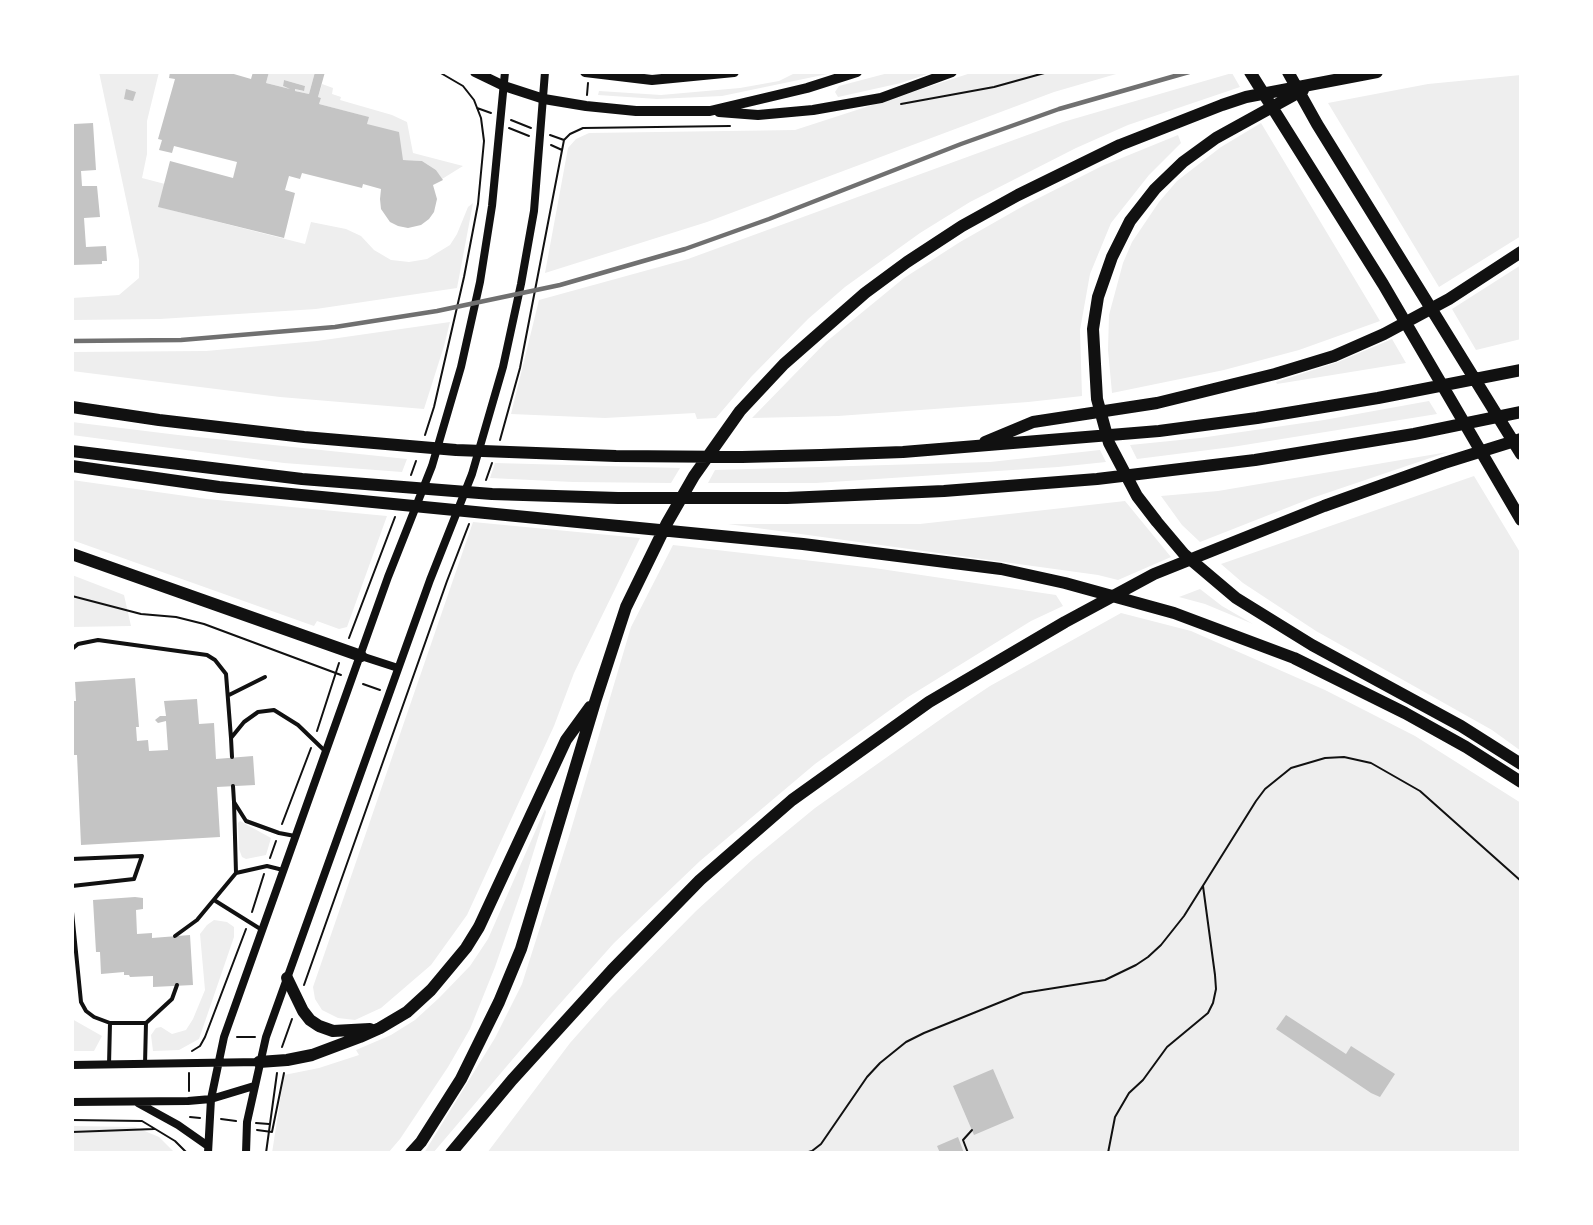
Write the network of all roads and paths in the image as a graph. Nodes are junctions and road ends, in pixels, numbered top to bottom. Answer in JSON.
{"nodes":[{"id":1,"x":439,"y":72,"type":"edge"},
{"id":2,"x":474,"y":72,"type":"edge"},
{"id":3,"x":505,"y":72,"type":"edge"},
{"id":4,"x":545,"y":72,"type":"edge"},
{"id":5,"x":585,"y":72,"type":"edge"},
{"id":6,"x":734,"y":72,"type":"edge"},
{"id":7,"x":857,"y":72,"type":"edge"},
{"id":8,"x":952,"y":72,"type":"edge"},
{"id":9,"x":1250,"y":72,"type":"edge"},
{"id":10,"x":1288,"y":72,"type":"edge"},
{"id":11,"x":1377,"y":72,"type":"edge"},
{"id":12,"x":1313,"y":84,"type":"junction"},
{"id":13,"x":504,"y":86,"type":"junction"},
{"id":14,"x":544,"y":99,"type":"junction"},
{"id":15,"x":477,"y":108,"type":"junction"},
{"id":16,"x":710,"y":111,"type":"junction"},
{"id":17,"x":481,"y":118,"type":"junction"},
{"id":18,"x":501,"y":121,"type":"junction"},
{"id":19,"x":584,"y":128,"type":"dead end"},
{"id":20,"x":541,"y":136,"type":"junction"},
{"id":21,"x":564,"y":140,"type":"junction"},
{"id":22,"x":562,"y":150,"type":"junction"},
{"id":23,"x":1521,"y":252,"type":"edge"},
{"id":24,"x":1521,"y":370,"type":"edge"},
{"id":25,"x":72,"y":407,"type":"edge"},
{"id":26,"x":1521,"y":412,"type":"edge"},
{"id":27,"x":423,"y":439,"type":"dead end"},
{"id":28,"x":1521,"y":439,"type":"edge"},
{"id":29,"x":500,"y":440,"type":"dead end"},
{"id":30,"x":976,"y":446,"type":"junction"},
{"id":31,"x":72,"y":451,"type":"edge"},
{"id":32,"x":1521,"y":454,"type":"edge"},
{"id":33,"x":417,"y":460,"type":"dead end"},
{"id":34,"x":493,"y":460,"type":"dead end"},
{"id":35,"x":72,"y":466,"type":"edge"},
{"id":36,"x":409,"y":481,"type":"dead end"},
{"id":37,"x":485,"y":482,"type":"dead end"},
{"id":38,"x":397,"y":512,"type":"dead end"},
{"id":39,"x":472,"y":514,"type":"dead end"},
{"id":40,"x":1520,"y":518,"type":"edge"},
{"id":41,"x":72,"y":554,"type":"edge"},
{"id":42,"x":72,"y":596,"type":"edge"},
{"id":43,"x":72,"y":649,"type":"edge"},
{"id":44,"x":345,"y":650,"type":"junction"},
{"id":45,"x":361,"y":656,"type":"junction"},
{"id":46,"x":398,"y":668,"type":"junction"},
{"id":47,"x":335,"y":674,"type":"junction"},
{"id":48,"x":265,"y":677,"type":"dead end"},
{"id":49,"x":352,"y":680,"type":"junction"},
{"id":50,"x":389,"y":693,"type":"junction"},
{"id":51,"x":229,"y":694,"type":"junction"},
{"id":52,"x":405,"y":699,"type":"junction"},
{"id":53,"x":595,"y":702,"type":"junction"},
{"id":54,"x":231,"y":738,"type":"junction"},
{"id":55,"x":314,"y":740,"type":"junction"},
{"id":56,"x":326,"y":752,"type":"junction"},
{"id":57,"x":232,"y":758,"type":"dead end"},
{"id":58,"x":1521,"y":764,"type":"edge"},
{"id":59,"x":1521,"y":782,"type":"edge"},
{"id":60,"x":233,"y":786,"type":"dead end"},
{"id":61,"x":234,"y":802,"type":"junction"},
{"id":62,"x":279,"y":833,"type":"junction"},
{"id":63,"x":296,"y":836,"type":"junction"},
{"id":64,"x":72,"y":857,"type":"edge"},
{"id":65,"x":72,"y":865,"type":"edge"},
{"id":66,"x":267,"y":866,"type":"junction"},
{"id":67,"x":284,"y":870,"type":"junction"},
{"id":68,"x":236,"y":873,"type":"junction"},
{"id":69,"x":1521,"y":881,"type":"edge"},
{"id":70,"x":72,"y":886,"type":"edge"},
{"id":71,"x":1203,"y":886,"type":"junction"},
{"id":72,"x":214,"y":900,"type":"junction"},
{"id":73,"x":72,"y":912,"type":"edge"},
{"id":74,"x":248,"y":922,"type":"junction"},
{"id":75,"x":262,"y":930,"type":"junction"},
{"id":76,"x":174,"y":936,"type":"dead end"},
{"id":77,"x":287,"y":978,"type":"junction"},
{"id":78,"x":177,"y":986,"type":"dead end"},
{"id":79,"x":298,"y":1002,"type":"junction"},
{"id":80,"x":110,"y":1023,"type":"junction"},
{"id":81,"x":146,"y":1023,"type":"junction"},
{"id":82,"x":380,"y":1028,"type":"junction"},
{"id":83,"x":266,"y":1036,"type":"junction"},
{"id":84,"x":224,"y":1037,"type":"junction"},
{"id":85,"x":285,"y":1037,"type":"junction"},
{"id":86,"x":283,"y":1060,"type":"junction"},
{"id":87,"x":259,"y":1062,"type":"junction"},
{"id":88,"x":145,"y":1064,"type":"junction"},
{"id":89,"x":219,"y":1064,"type":"junction"},
{"id":90,"x":72,"y":1065,"type":"edge"},
{"id":91,"x":109,"y":1065,"type":"junction"},
{"id":92,"x":254,"y":1086,"type":"junction"},
{"id":93,"x":211,"y":1099,"type":"junction"},
{"id":94,"x":72,"y":1102,"type":"edge"},
{"id":95,"x":137,"y":1103,"type":"junction"},
{"id":96,"x":216,"y":1119,"type":"dead end"},
{"id":97,"x":72,"y":1120,"type":"edge"},
{"id":98,"x":255,"y":1123,"type":"dead end"},
{"id":99,"x":268,"y":1124,"type":"junction"},
{"id":100,"x":243,"y":1125,"type":"junction"},
{"id":101,"x":156,"y":1128,"type":"junction"},
{"id":102,"x":972,"y":1130,"type":"dead end"},
{"id":103,"x":72,"y":1132,"type":"edge"},
{"id":104,"x":268,"y":1132,"type":"junction"},
{"id":105,"x":208,"y":1149,"type":"edge"},
{"id":106,"x":187,"y":1153,"type":"edge"},
{"id":107,"x":246,"y":1153,"type":"edge"},
{"id":108,"x":266,"y":1153,"type":"edge"},
{"id":109,"x":411,"y":1153,"type":"edge"},
{"id":110,"x":451,"y":1153,"type":"edge"},
{"id":111,"x":766,"y":1153,"type":"edge"},
{"id":112,"x":795,"y":1153,"type":"edge"},
{"id":113,"x":805,"y":1153,"type":"edge"},
{"id":114,"x":968,"y":1153,"type":"edge"},
{"id":115,"x":1108,"y":1153,"type":"edge"}],
"edges":[{"from":1,"to":15,"type":"path"},
{"from":2,"to":13,"type":"main road"},
{"from":3,"to":13,"type":"street"},
{"from":4,"to":14,"type":"street"},
{"from":5,"to":6,"type":"main road"},
{"from":7,"to":16,"type":"main road"},
{"from":8,"to":16,"type":"main road"},
{"from":9,"to":40,"type":"highway"},
{"from":10,"to":32,"type":"highway"},
{"from":11,"to":12,"type":"highway"},
{"from":12,"to":53,"type":"highway"},
{"from":12,"to":58,"type":"highway"},
{"from":13,"to":14,"type":"main road"},
{"from":13,"to":18,"type":"street"},
{"from":14,"to":16,"type":"main road"},
{"from":14,"to":20,"type":"street"},
{"from":15,"to":17,"type":"path"},
{"from":15,"to":18,"type":"path"},
{"from":17,"to":18,"type":"path"},
{"from":17,"to":27,"type":"path"},
{"from":18,"to":20,"type":"path"},
{"from":18,"to":20,"type":"path"},
{"from":18,"to":45,"type":"street"},
{"from":19,"to":21,"type":"path"},
{"from":20,"to":21,"type":"path"},
{"from":20,"to":22,"type":"path"},
{"from":20,"to":46,"type":"street"},
{"from":21,"to":22,"type":"path"},
{"from":22,"to":29,"type":"path"},
{"from":23,"to":30,"type":"highway"},
{"from":24,"to":30,"type":"highway"},
{"from":25,"to":30,"type":"highway"},
{"from":26,"to":31,"type":"highway"},
{"from":28,"to":110,"type":"highway"},
{"from":33,"to":36,"type":"path"},
{"from":34,"to":37,"type":"path"},
{"from":35,"to":59,"type":"highway"},
{"from":38,"to":44,"type":"path"},
{"from":39,"to":52,"type":"path"},
{"from":41,"to":44,"type":"highway"},
{"from":42,"to":47,"type":"path"},
{"from":43,"to":51,"type":"lane"},
{"from":44,"to":45,"type":"highway"},
{"from":44,"to":47,"type":"path"},
{"from":45,"to":46,"type":"street"},
{"from":45,"to":49,"type":"street"},
{"from":46,"to":50,"type":"street"},
{"from":47,"to":49,"type":"path"},
{"from":47,"to":55,"type":"path"},
{"from":48,"to":51,"type":"lane"},
{"from":49,"to":50,"type":"path"},
{"from":49,"to":56,"type":"street"},
{"from":50,"to":52,"type":"path"},
{"from":50,"to":77,"type":"street"},
{"from":51,"to":54,"type":"lane"},
{"from":52,"to":79,"type":"path"},
{"from":53,"to":82,"type":"highway"},
{"from":53,"to":109,"type":"highway"},
{"from":54,"to":55,"type":"lane"},
{"from":54,"to":57,"type":"lane"},
{"from":55,"to":56,"type":"lane"},
{"from":55,"to":62,"type":"path"},
{"from":56,"to":63,"type":"street"},
{"from":60,"to":61,"type":"lane"},
{"from":61,"to":62,"type":"lane"},
{"from":61,"to":68,"type":"lane"},
{"from":62,"to":63,"type":"lane"},
{"from":62,"to":66,"type":"path"},
{"from":63,"to":67,"type":"street"},
{"from":64,"to":65,"type":"lane"},
{"from":64,"to":70,"type":"lane"},
{"from":66,"to":67,"type":"lane"},
{"from":66,"to":68,"type":"lane"},
{"from":66,"to":74,"type":"path"},
{"from":67,"to":75,"type":"street"},
{"from":68,"to":72,"type":"lane"},
{"from":69,"to":71,"type":"path"},
{"from":71,"to":113,"type":"path"},
{"from":71,"to":115,"type":"path"},
{"from":72,"to":74,"type":"lane"},
{"from":72,"to":76,"type":"lane"},
{"from":73,"to":80,"type":"lane"},
{"from":74,"to":75,"type":"lane"},
{"from":74,"to":84,"type":"path"},
{"from":75,"to":84,"type":"street"},
{"from":77,"to":79,"type":"highway"},
{"from":77,"to":83,"type":"street"},
{"from":78,"to":81,"type":"lane"},
{"from":79,"to":82,"type":"highway"},
{"from":79,"to":85,"type":"path"},
{"from":80,"to":81,"type":"lane"},
{"from":80,"to":91,"type":"lane"},
{"from":81,"to":88,"type":"lane"},
{"from":82,"to":86,"type":"highway"},
{"from":83,"to":84,"type":"path"},
{"from":83,"to":85,"type":"path"},
{"from":83,"to":87,"type":"street"},
{"from":84,"to":89,"type":"street"},
{"from":85,"to":86,"type":"path"},
{"from":86,"to":87,"type":"highway"},
{"from":86,"to":99,"type":"path"},
{"from":86,"to":104,"type":"path"},
{"from":87,"to":89,"type":"street"},
{"from":87,"to":92,"type":"street"},
{"from":88,"to":89,"type":"street"},
{"from":88,"to":91,"type":"street"},
{"from":89,"to":93,"type":"street"},
{"from":90,"to":91,"type":"street"},
{"from":92,"to":93,"type":"street"},
{"from":92,"to":100,"type":"street"},
{"from":93,"to":95,"type":"street"},
{"from":93,"to":105,"type":"street"},
{"from":94,"to":95,"type":"street"},
{"from":95,"to":105,"type":"street"},
{"from":96,"to":100,"type":"path"},
{"from":97,"to":101,"type":"path"},
{"from":98,"to":99,"type":"path"},
{"from":99,"to":104,"type":"path"},
{"from":100,"to":104,"type":"path"},
{"from":100,"to":107,"type":"street"},
{"from":101,"to":103,"type":"path"},
{"from":101,"to":106,"type":"path"},
{"from":102,"to":114,"type":"path"},
{"from":104,"to":108,"type":"path"},
{"from":111,"to":112,"type":"path"}]}
